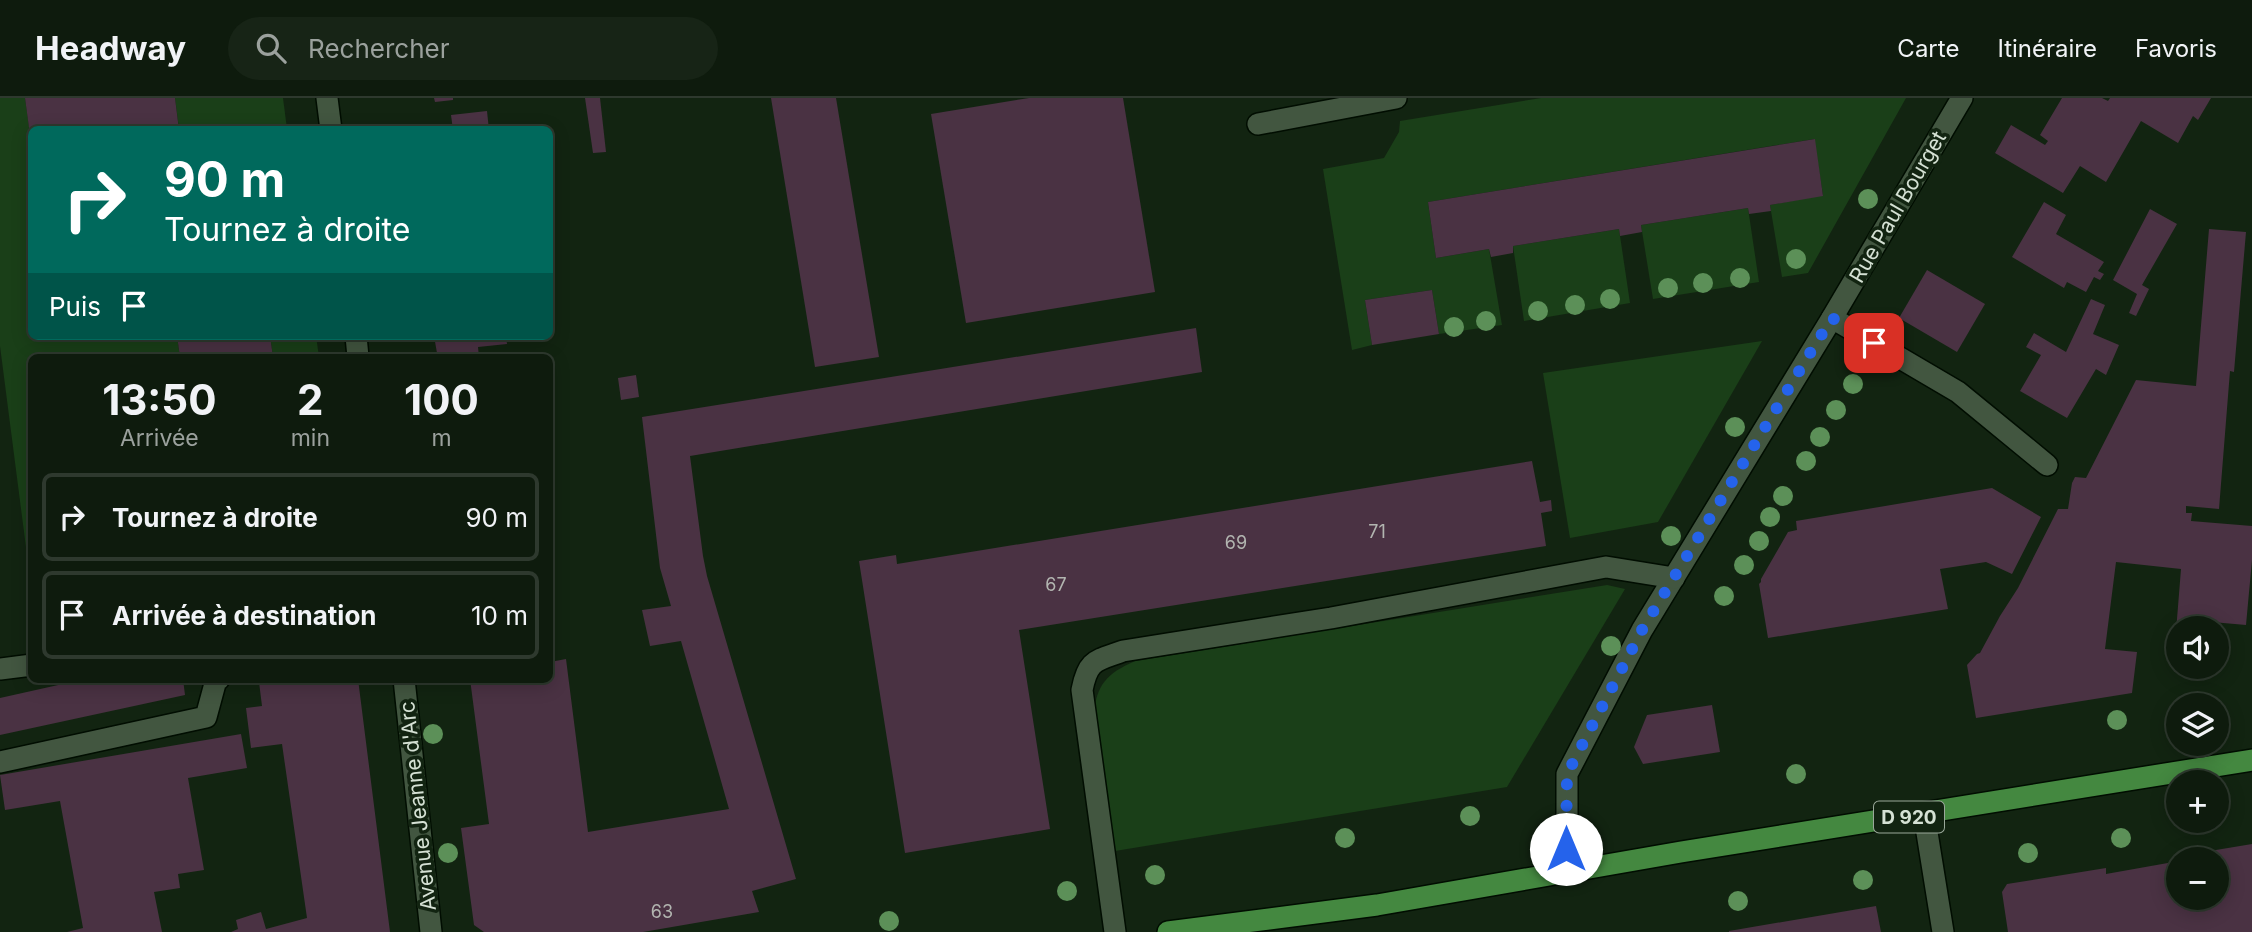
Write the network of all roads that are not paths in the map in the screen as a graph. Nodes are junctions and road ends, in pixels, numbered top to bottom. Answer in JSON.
{"nodes":[{"id":1,"x":327,"y":98,"type":"edge"},
{"id":2,"x":1396,"y":98,"type":"edge"},
{"id":3,"x":1962,"y":98,"type":"edge"},
{"id":4,"x":1258,"y":124,"type":"dead end"},
{"id":5,"x":330,"y":126,"type":"edge"},
{"id":6,"x":1832,"y":318,"type":"junction"},
{"id":7,"x":2047,"y":465,"type":"dead end"},
{"id":8,"x":1674,"y":578,"type":"junction"},
{"id":9,"x":28,"y":666,"type":"edge"},
{"id":10,"x":0,"y":669,"type":"edge"},
{"id":11,"x":215,"y":683,"type":"edge"},
{"id":12,"x":404,"y":683,"type":"edge"},
{"id":13,"x":2252,"y":760,"type":"edge"},
{"id":14,"x":0,"y":762,"type":"edge"},
{"id":15,"x":1924,"y":814,"type":"junction"},
{"id":16,"x":1566,"y":873,"type":"junction"},
{"id":17,"x":431,"y":932,"type":"edge"},
{"id":18,"x":1115,"y":932,"type":"edge"},
{"id":19,"x":1168,"y":932,"type":"edge"},
{"id":20,"x":1944,"y":932,"type":"edge"}],
"edges":[{"from":1,"to":5,"type":"street"},
{"from":2,"to":4,"type":"street"},
{"from":3,"to":6,"type":"street","name":"Rue Paul Bourget"},
{"from":6,"to":7,"type":"street"},
{"from":6,"to":8,"type":"street","name":"Rue Paul Bourget"},
{"from":8,"to":16,"type":"street","name":"Rue Paul Bourget"},
{"from":8,"to":18,"type":"street"},
{"from":9,"to":10,"type":"street"},
{"from":11,"to":14,"type":"street"},
{"from":12,"to":17,"type":"street","name":"Avenue Jeanne d'Arc"},
{"from":13,"to":15,"type":"main road","number":"D 920"},
{"from":15,"to":16,"type":"main road","number":"D 920"},
{"from":15,"to":20,"type":"street"},
{"from":16,"to":19,"type":"main road","number":"D 920"}]}
